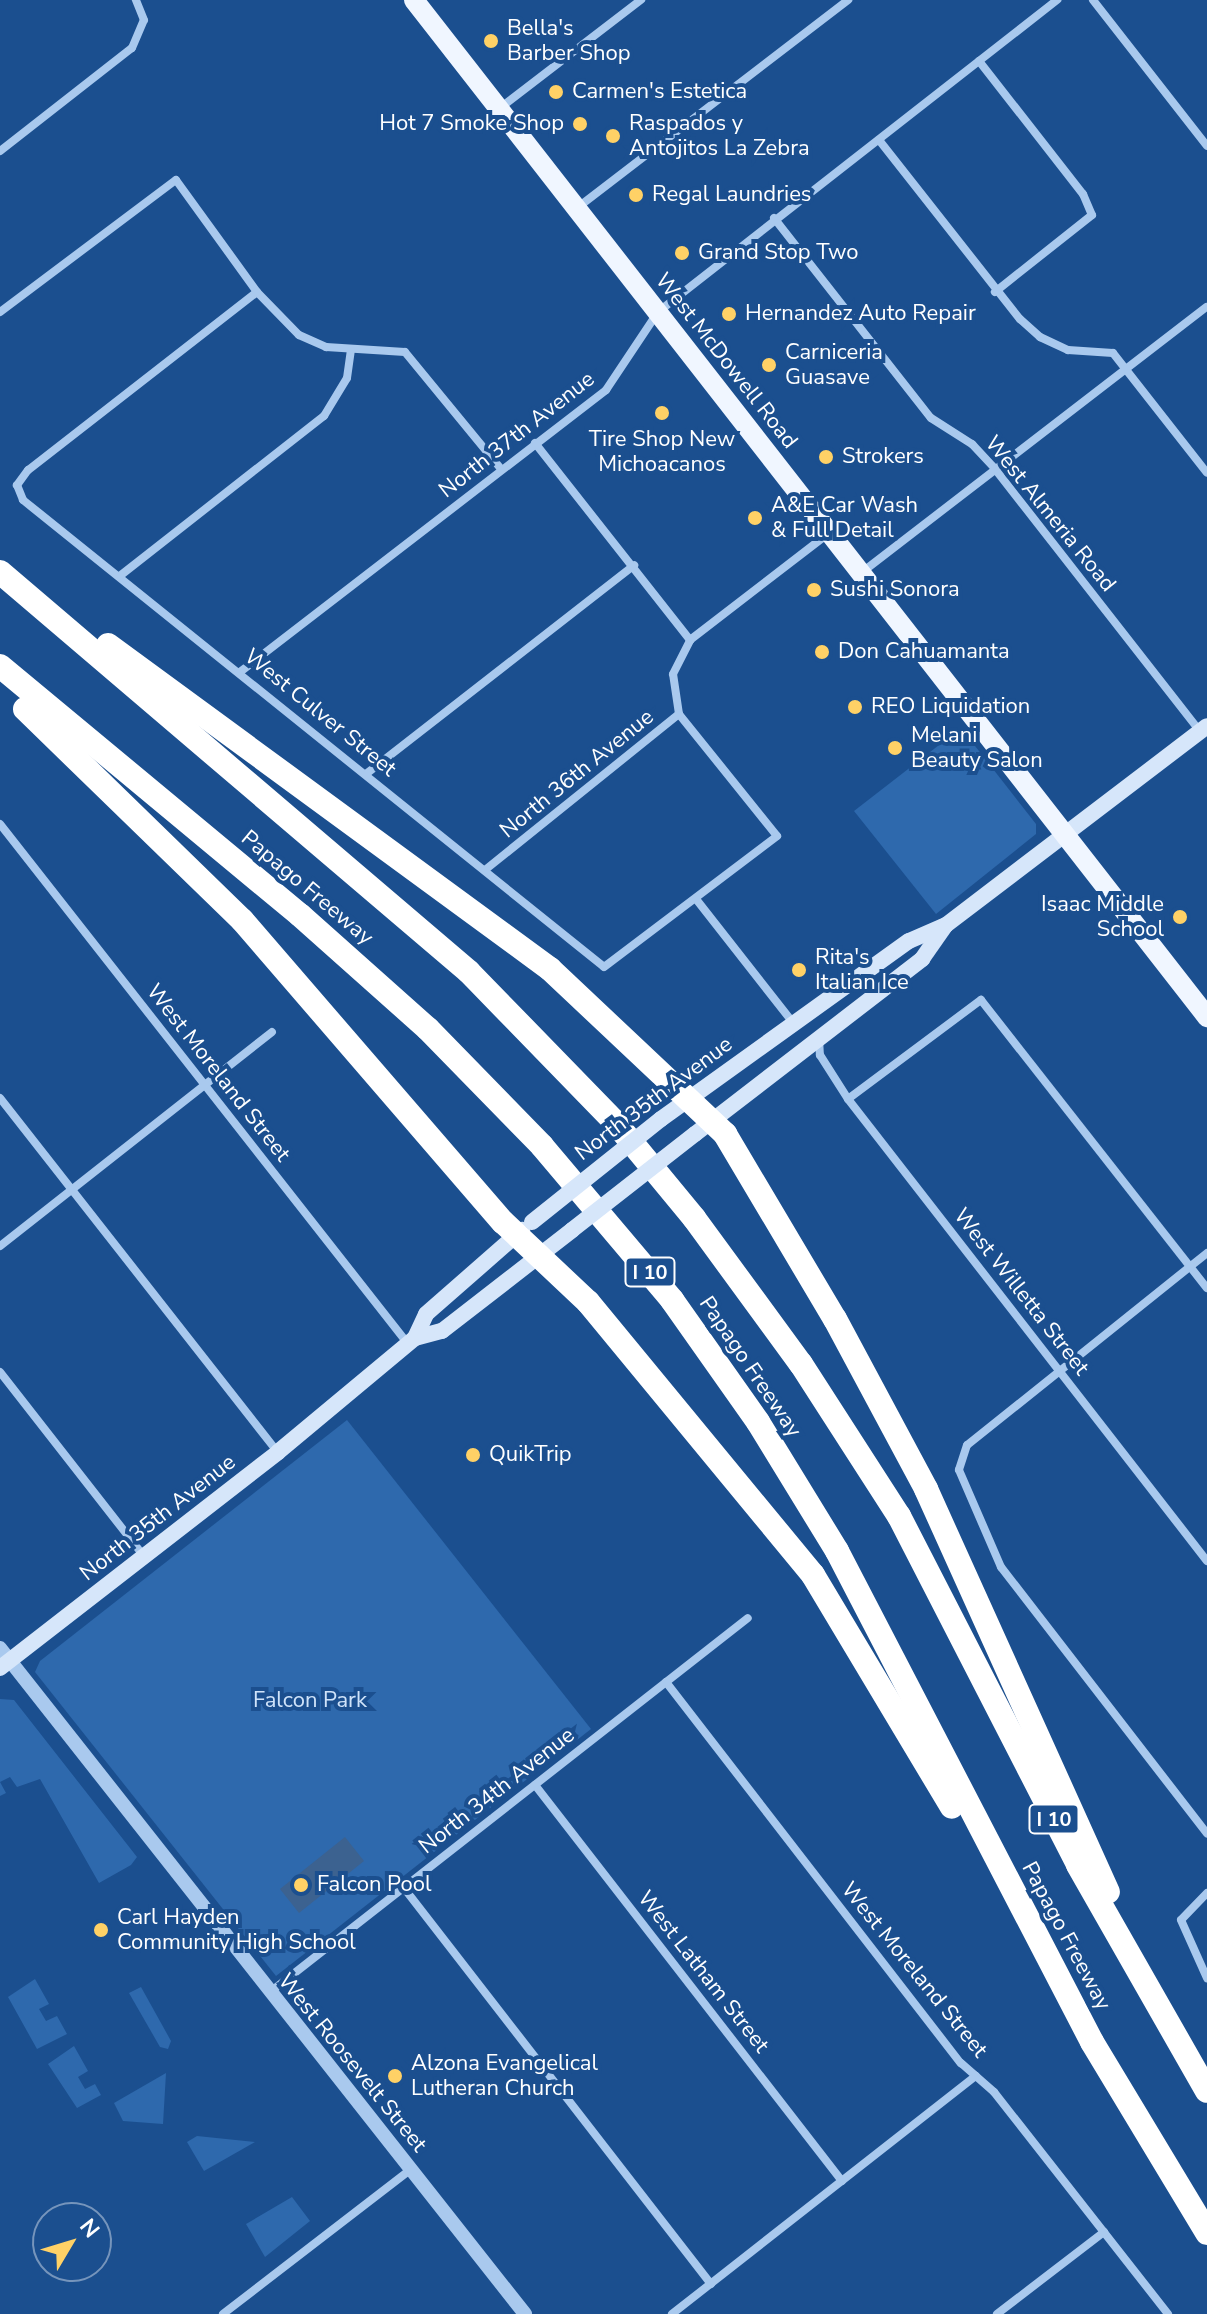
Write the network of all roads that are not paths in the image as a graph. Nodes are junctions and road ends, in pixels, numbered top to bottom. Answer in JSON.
{"nodes":[{"id":1,"x":136,"y":0,"type":"edge"},
{"id":2,"x":641,"y":0,"type":"edge"},
{"id":3,"x":848,"y":0,"type":"edge"},
{"id":4,"x":1057,"y":0,"type":"edge"},
{"id":5,"x":1093,"y":0,"type":"edge"},
{"id":6,"x":418,"y":1,"type":"edge"},
{"id":7,"x":979,"y":61,"type":"junction"},
{"id":8,"x":499,"y":109,"type":"junction"},
{"id":9,"x":879,"y":140,"type":"junction"},
{"id":10,"x":1207,"y":146,"type":"edge"},
{"id":11,"x":0,"y":151,"type":"edge"},
{"id":12,"x":577,"y":208,"type":"junction"},
{"id":13,"x":774,"y":218,"type":"junction"},
{"id":14,"x":257,"y":292,"type":"junction"},
{"id":15,"x":995,"y":292,"type":"junction"},
{"id":16,"x":1207,"y":307,"type":"edge"},
{"id":17,"x":0,"y":312,"type":"edge"},
{"id":18,"x":658,"y":312,"type":"junction"},
{"id":19,"x":351,"y":351,"type":"junction"},
{"id":20,"x":1126,"y":368,"type":"junction"},
{"id":21,"x":535,"y":443,"type":"junction"},
{"id":22,"x":501,"y":469,"type":"junction"},
{"id":23,"x":995,"y":469,"type":"junction"},
{"id":24,"x":1207,"y":473,"type":"edge"},
{"id":25,"x":829,"y":532,"type":"junction"},
{"id":26,"x":0,"y":562,"type":"edge"},
{"id":27,"x":634,"y":565,"type":"junction"},
{"id":28,"x":0,"y":572,"type":"edge"},
{"id":29,"x":861,"y":573,"type":"junction"},
{"id":30,"x":121,"y":575,"type":"junction"},
{"id":31,"x":690,"y":640,"type":"junction"},
{"id":32,"x":0,"y":666,"type":"edge"},
{"id":33,"x":240,"y":672,"type":"junction"},
{"id":34,"x":0,"y":686,"type":"edge"},
{"id":35,"x":679,"y":714,"type":"junction"},
{"id":36,"x":1204,"y":728,"type":"edge"},
{"id":37,"x":366,"y":774,"type":"junction"},
{"id":38,"x":0,"y":824,"type":"edge"},
{"id":39,"x":1064,"y":834,"type":"junction"},
{"id":40,"x":485,"y":870,"type":"junction"},
{"id":41,"x":696,"y":899,"type":"junction"},
{"id":42,"x":946,"y":925,"type":"junction"},
{"id":43,"x":1207,"y":1017,"type":"edge"},
{"id":44,"x":794,"y":1024,"type":"junction"},
{"id":45,"x":272,"y":1032,"type":"dead end"},
{"id":46,"x":819,"y":1038,"type":"junction"},
{"id":47,"x":205,"y":1085,"type":"junction"},
{"id":48,"x":0,"y":1098,"type":"edge"},
{"id":49,"x":848,"y":1099,"type":"junction"},
{"id":50,"x":682,"y":1102,"type":"junction"},
{"id":51,"x":704,"y":1127,"type":"junction"},
{"id":52,"x":71,"y":1189,"type":"junction"},
{"id":53,"x":524,"y":1228,"type":"junction"},
{"id":54,"x":0,"y":1246,"type":"edge"},
{"id":55,"x":546,"y":1249,"type":"junction"},
{"id":56,"x":1207,"y":1253,"type":"edge"},
{"id":57,"x":1190,"y":1266,"type":"junction"},
{"id":58,"x":1207,"y":1288,"type":"edge"},
{"id":59,"x":411,"y":1341,"type":"junction"},
{"id":60,"x":1059,"y":1371,"type":"junction"},
{"id":61,"x":0,"y":1372,"type":"edge"},
{"id":62,"x":278,"y":1452,"type":"junction"},
{"id":63,"x":144,"y":1556,"type":"junction"},
{"id":64,"x":1207,"y":1561,"type":"edge"},
{"id":65,"x":748,"y":1618,"type":"dead end"},
{"id":66,"x":3,"y":1658,"type":"edge"},
{"id":67,"x":666,"y":1682,"type":"junction"},
{"id":68,"x":535,"y":1785,"type":"junction"},
{"id":69,"x":1207,"y":1834,"type":"edge"},
{"id":70,"x":404,"y":1888,"type":"junction"},
{"id":71,"x":1207,"y":1893,"type":"edge"},
{"id":72,"x":1207,"y":1978,"type":"edge"},
{"id":73,"x":269,"y":1993,"type":"junction"},
{"id":74,"x":1157,"y":2009,"type":"junction"},
{"id":75,"x":1092,"y":2042,"type":"junction"},
{"id":76,"x":976,"y":2076,"type":"junction"},
{"id":77,"x":1207,"y":2091,"type":"edge"},
{"id":78,"x":410,"y":2170,"type":"junction"},
{"id":79,"x":842,"y":2181,"type":"junction"},
{"id":80,"x":1104,"y":2232,"type":"junction"},
{"id":81,"x":1207,"y":2233,"type":"edge"},
{"id":82,"x":711,"y":2284,"type":"junction"},
{"id":83,"x":223,"y":2314,"type":"edge"},
{"id":84,"x":525,"y":2314,"type":"edge"},
{"id":85,"x":672,"y":2314,"type":"edge"},
{"id":86,"x":997,"y":2314,"type":"edge"},
{"id":87,"x":1168,"y":2314,"type":"edge"}],
"edges":[{"from":1,"to":11,"type":"street"},
{"from":2,"to":8,"type":"street"},
{"from":3,"to":12,"type":"street"},
{"from":4,"to":7,"type":"street","name":"North 37th Avenue"},
{"from":5,"to":10,"type":"street"},
{"from":6,"to":8,"type":"main road","name":"West McDowell Road"},
{"from":7,"to":9,"type":"street","name":"North 37th Avenue"},
{"from":7,"to":15,"type":"street"},
{"from":8,"to":12,"type":"main road","name":"West McDowell Road"},
{"from":9,"to":13,"type":"street","name":"North 37th Avenue"},
{"from":9,"to":15,"type":"street"},
{"from":12,"to":18,"type":"main road","name":"West McDowell Road"},
{"from":13,"to":18,"type":"street","name":"North 37th Avenue"},
{"from":13,"to":23,"type":"street","name":"West Almeria Road"},
{"from":14,"to":17,"type":"street"},
{"from":14,"to":19,"type":"street"},
{"from":14,"to":30,"type":"street","name":"West Culver Street"},
{"from":15,"to":20,"type":"street"},
{"from":16,"to":20,"type":"street"},
{"from":18,"to":21,"type":"street","name":"North 37th Avenue"},
{"from":18,"to":25,"type":"main road","name":"West McDowell Road"},
{"from":19,"to":22,"type":"street"},
{"from":19,"to":30,"type":"street"},
{"from":20,"to":23,"type":"street"},
{"from":20,"to":24,"type":"street"},
{"from":21,"to":22,"type":"street","name":"North 37th Avenue"},
{"from":21,"to":27,"type":"street"},
{"from":22,"to":33,"type":"street","name":"North 37th Avenue"},
{"from":23,"to":29,"type":"street"},
{"from":23,"to":36,"type":"street","name":"West Almeria Road"},
{"from":25,"to":29,"type":"main road","name":"West McDowell Road"},
{"from":25,"to":31,"type":"street","name":"North 36th Avenue"},
{"from":26,"to":50,"type":"highway"},
{"from":27,"to":31,"type":"street"},
{"from":27,"to":37,"type":"street"},
{"from":28,"to":74,"type":"highway","name":"Papago Freeway","number":"I 10"},
{"from":29,"to":39,"type":"main road","name":"West McDowell Road"},
{"from":30,"to":33,"type":"street","name":"West Culver Street"},
{"from":31,"to":35,"type":"street","name":"North 36th Avenue"},
{"from":32,"to":75,"type":"highway","name":"Papago Freeway","number":"I 10"},
{"from":33,"to":37,"type":"street","name":"West Culver Street"},
{"from":34,"to":53,"type":"highway"},
{"from":35,"to":40,"type":"street","name":"North 36th Avenue"},
{"from":35,"to":41,"type":"street"},
{"from":36,"to":39,"type":"main road","name":"North 35th Avenue"},
{"from":37,"to":40,"type":"street","name":"West Culver Street"},
{"from":38,"to":47,"type":"street","name":"West Moreland Street"},
{"from":39,"to":42,"type":"main road","name":"North 35th Avenue"},
{"from":39,"to":43,"type":"main road","name":"West McDowell Road"},
{"from":40,"to":41,"type":"street","name":"West Culver Street"},
{"from":41,"to":44,"type":"street"},
{"from":42,"to":44,"type":"main road","name":"North 35th Avenue"},
{"from":42,"to":46,"type":"main road","name":"North 35th Avenue"},
{"from":44,"to":50,"type":"main road","name":"North 35th Avenue"},
{"from":45,"to":47,"type":"street"},
{"from":46,"to":49,"type":"street","name":"West Willetta Street"},
{"from":46,"to":51,"type":"main road","name":"North 35th Avenue"},
{"from":47,"to":52,"type":"street"},
{"from":47,"to":59,"type":"street","name":"West Moreland Street"},
{"from":48,"to":52,"type":"street"},
{"from":49,"to":57,"type":"street"},
{"from":49,"to":60,"type":"street","name":"West Willetta Street"},
{"from":50,"to":51,"type":"highway"},
{"from":50,"to":53,"type":"main road","name":"North 35th Avenue","bridge":true},
{"from":51,"to":55,"type":"main road","name":"North 35th Avenue","bridge":true},
{"from":51,"to":74,"type":"highway"},
{"from":52,"to":54,"type":"street"},
{"from":52,"to":62,"type":"street"},
{"from":53,"to":55,"type":"highway"},
{"from":53,"to":59,"type":"main road","name":"North 35th Avenue"},
{"from":55,"to":59,"type":"main road","name":"North 35th Avenue"},
{"from":55,"to":75,"type":"highway"},
{"from":56,"to":57,"type":"street"},
{"from":57,"to":58,"type":"street"},
{"from":57,"to":60,"type":"street"},
{"from":59,"to":62,"type":"main road","name":"North 35th Avenue"},
{"from":60,"to":64,"type":"street","name":"West Willetta Street"},
{"from":60,"to":69,"type":"street"},
{"from":61,"to":63,"type":"street"},
{"from":62,"to":63,"type":"main road","name":"North 35th Avenue"},
{"from":63,"to":66,"type":"main road","name":"North 35th Avenue"},
{"from":65,"to":67,"type":"street","name":"North 34th Avenue"},
{"from":66,"to":73,"type":"street","name":"West Roosevelt Street"},
{"from":67,"to":68,"type":"street","name":"North 34th Avenue"},
{"from":67,"to":76,"type":"street","name":"West Moreland Street"},
{"from":68,"to":70,"type":"street","name":"North 34th Avenue"},
{"from":68,"to":79,"type":"street","name":"West Latham Street"},
{"from":70,"to":73,"type":"street","name":"North 34th Avenue"},
{"from":70,"to":82,"type":"street"},
{"from":71,"to":72,"type":"street"},
{"from":73,"to":78,"type":"street","name":"West Roosevelt Street"},
{"from":74,"to":77,"type":"highway","name":"Papago Freeway","number":"I 10"},
{"from":75,"to":81,"type":"highway","name":"Papago Freeway","number":"I 10"},
{"from":76,"to":79,"type":"street"},
{"from":76,"to":80,"type":"street","name":"West Moreland Street"},
{"from":78,"to":83,"type":"street"},
{"from":78,"to":84,"type":"street","name":"West Roosevelt Street"},
{"from":79,"to":82,"type":"street"},
{"from":80,"to":86,"type":"street"},
{"from":80,"to":87,"type":"street","name":"West Moreland Street"},
{"from":82,"to":85,"type":"street"}]}
